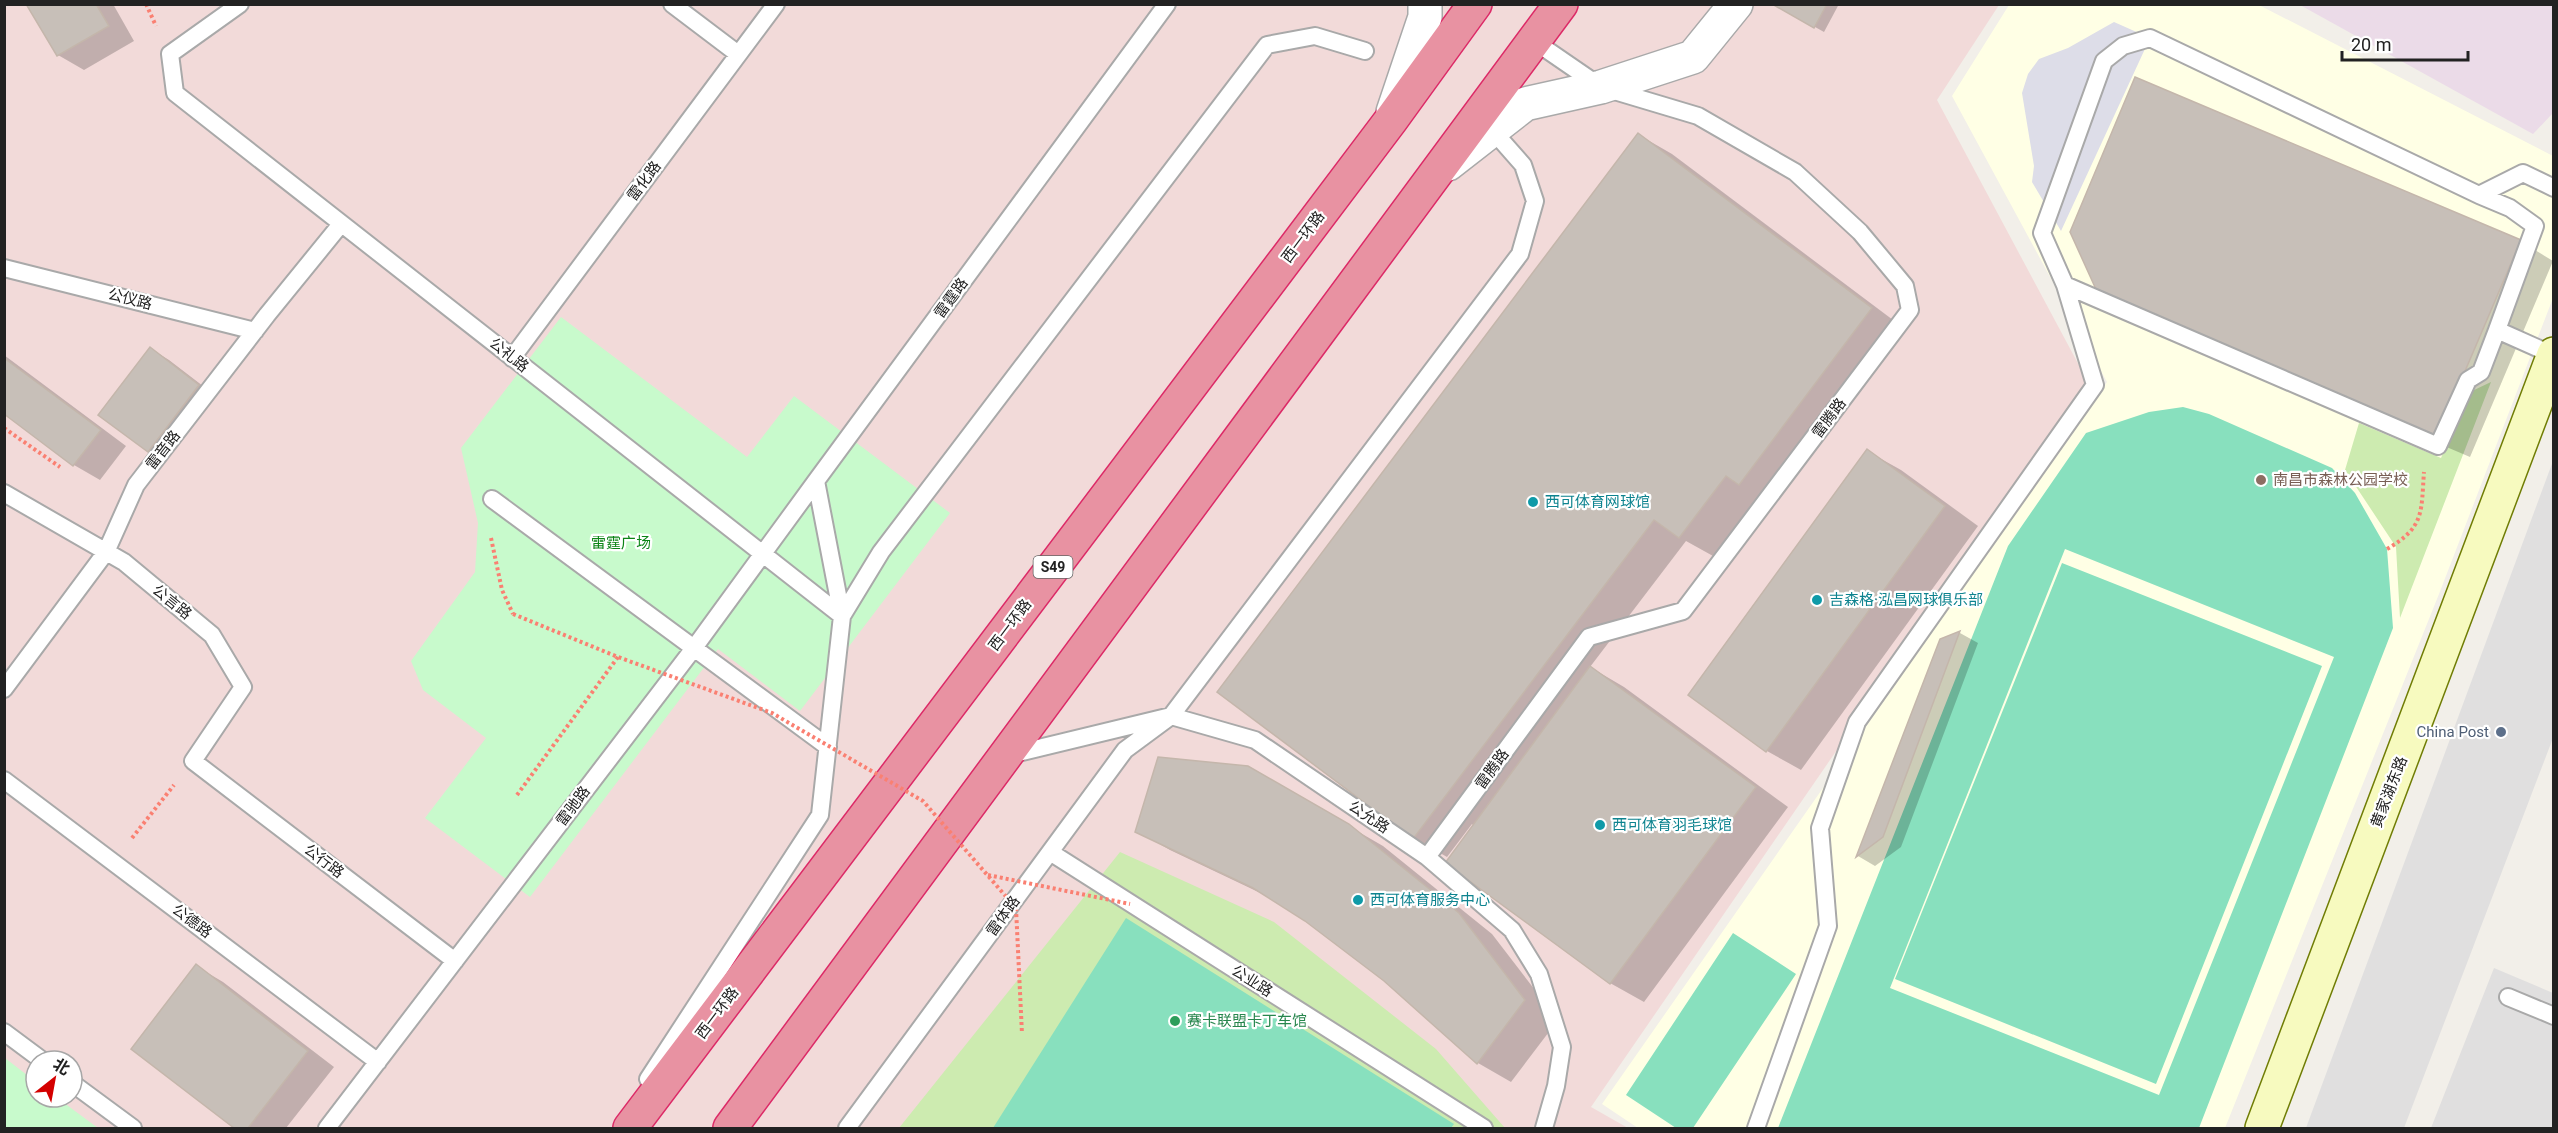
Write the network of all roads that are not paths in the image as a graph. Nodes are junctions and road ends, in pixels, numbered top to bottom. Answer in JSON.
{"nodes":[{"id":1,"x":240,"y":4,"type":"edge"},
{"id":2,"x":672,"y":4,"type":"edge"},
{"id":3,"x":776,"y":4,"type":"edge"},
{"id":4,"x":1167,"y":4,"type":"edge"},
{"id":5,"x":1425,"y":4,"type":"edge"},
{"id":6,"x":1475,"y":4,"type":"edge"},
{"id":7,"x":1561,"y":4,"type":"edge"},
{"id":8,"x":1736,"y":4,"type":"edge"},
{"id":9,"x":223,"y":10,"type":"edge"},
{"id":10,"x":1534,"y":41,"type":"junction"},
{"id":11,"x":1365,"y":51,"type":"dead end"},
{"id":12,"x":738,"y":54,"type":"junction"},
{"id":13,"x":1601,"y":87,"type":"junction"},
{"id":14,"x":1390,"y":120,"type":"junction"},
{"id":15,"x":1500,"y":140,"type":"dead end"},
{"id":16,"x":1437,"y":172,"type":"junction"},
{"id":17,"x":2553,"y":188,"type":"edge"},
{"id":18,"x":2479,"y":195,"type":"junction"},
{"id":19,"x":341,"y":224,"type":"junction"},
{"id":20,"x":4,"y":268,"type":"edge"},
{"id":21,"x":2066,"y":285,"type":"junction"},
{"id":22,"x":2497,"y":330,"type":"junction"},
{"id":23,"x":255,"y":331,"type":"junction"},
{"id":24,"x":2553,"y":355,"type":"edge"},
{"id":25,"x":513,"y":358,"type":"junction"},
{"id":26,"x":816,"y":482,"type":"junction"},
{"id":27,"x":4,"y":493,"type":"edge"},
{"id":28,"x":492,"y":498,"type":"dead end"},
{"id":29,"x":106,"y":552,"type":"junction"},
{"id":30,"x":763,"y":554,"type":"junction"},
{"id":31,"x":842,"y":616,"type":"junction"},
{"id":32,"x":694,"y":648,"type":"junction"},
{"id":33,"x":4,"y":689,"type":"edge"},
{"id":34,"x":1171,"y":716,"type":"junction"},
{"id":35,"x":828,"y":747,"type":"junction"},
{"id":36,"x":1006,"y":756,"type":"junction"},
{"id":37,"x":193,"y":761,"type":"joint"},
{"id":38,"x":4,"y":780,"type":"edge"},
{"id":39,"x":1050,"y":852,"type":"junction"},
{"id":40,"x":1427,"y":857,"type":"junction"},
{"id":41,"x":455,"y":962,"type":"junction"},
{"id":42,"x":2508,"y":997,"type":"dead end"},
{"id":43,"x":2553,"y":1016,"type":"edge"},
{"id":44,"x":4,"y":1032,"type":"edge"},
{"id":45,"x":27,"y":1049,"type":"edge"},
{"id":46,"x":378,"y":1062,"type":"junction"},
{"id":47,"x":84,"y":1092,"type":"edge"},
{"id":48,"x":133,"y":1128,"type":"edge"},
{"id":49,"x":327,"y":1128,"type":"edge"},
{"id":50,"x":616,"y":1128,"type":"edge"},
{"id":51,"x":630,"y":1128,"type":"edge"},
{"id":52,"x":730,"y":1128,"type":"edge"},
{"id":53,"x":847,"y":1128,"type":"edge"},
{"id":54,"x":1484,"y":1128,"type":"edge"},
{"id":55,"x":1544,"y":1128,"type":"edge"},
{"id":56,"x":1756,"y":1128,"type":"edge"},
{"id":57,"x":2262,"y":1128,"type":"edge"}],
"edges":[{"from":1,"to":9,"type":"lane"},
{"from":2,"to":12,"type":"lane"},
{"from":3,"to":12,"type":"lane","name":"雷化路"},
{"from":4,"to":26,"type":"lane","name":"雷霆路"},
{"from":5,"to":14,"type":"street"},
{"from":6,"to":14,"type":"highway","name":"西一环路","number":"S49"},
{"from":7,"to":10,"type":"highway"},
{"from":8,"to":13,"type":"street"},
{"from":9,"to":19,"type":"lane","name":"公礼路"},
{"from":10,"to":13,"type":"lane","name":"雷腾路"},
{"from":10,"to":16,"type":"highway"},
{"from":11,"to":31,"type":"lane"},
{"from":12,"to":25,"type":"lane","name":"雷化路"},
{"from":13,"to":16,"type":"street"},
{"from":13,"to":40,"type":"lane","name":"雷腾路"},
{"from":14,"to":51,"type":"highway","name":"西一环路","number":"S49"},
{"from":15,"to":34,"type":"lane","name":"雷体路"},
{"from":16,"to":36,"type":"highway"},
{"from":17,"to":18,"type":"lane"},
{"from":18,"to":21,"type":"lane"},
{"from":18,"to":22,"type":"lane"},
{"from":19,"to":23,"type":"lane","name":"雷音路"},
{"from":19,"to":25,"type":"lane","name":"公礼路"},
{"from":20,"to":23,"type":"lane","name":"公仪路"},
{"from":21,"to":22,"type":"lane"},
{"from":21,"to":56,"type":"lane"},
{"from":22,"to":24,"type":"lane"},
{"from":23,"to":29,"type":"lane","name":"雷音路"},
{"from":24,"to":57,"type":"main road","name":"黄家湖东路"},
{"from":25,"to":30,"type":"lane","name":"公礼路"},
{"from":26,"to":30,"type":"lane","name":"雷驰路"},
{"from":26,"to":31,"type":"lane"},
{"from":27,"to":29,"type":"lane","name":"公言路"},
{"from":28,"to":32,"type":"lane"},
{"from":29,"to":33,"type":"lane","name":"雷音路"},
{"from":29,"to":37,"type":"lane","name":"公言路"},
{"from":30,"to":31,"type":"lane","name":"公礼路"},
{"from":30,"to":32,"type":"lane","name":"雷驰路"},
{"from":31,"to":35,"type":"lane"},
{"from":32,"to":35,"type":"lane"},
{"from":32,"to":41,"type":"lane","name":"雷驰路"},
{"from":34,"to":36,"type":"lane","name":"公允路"},
{"from":34,"to":39,"type":"lane","name":"雷体路"},
{"from":34,"to":40,"type":"lane","name":"公允路"},
{"from":35,"to":50,"type":"lane"},
{"from":36,"to":52,"type":"highway"},
{"from":37,"to":41,"type":"lane","name":"公行路"},
{"from":38,"to":46,"type":"lane","name":"公德路"},
{"from":39,"to":53,"type":"lane","name":"雷体路"},
{"from":39,"to":54,"type":"lane","name":"公业路"},
{"from":40,"to":55,"type":"lane","name":"公允路"},
{"from":41,"to":46,"type":"lane","name":"雷驰路"},
{"from":42,"to":43,"type":"lane"},
{"from":44,"to":45,"type":"lane"},
{"from":46,"to":49,"type":"lane","name":"雷驰路"},
{"from":47,"to":48,"type":"lane"}]}
